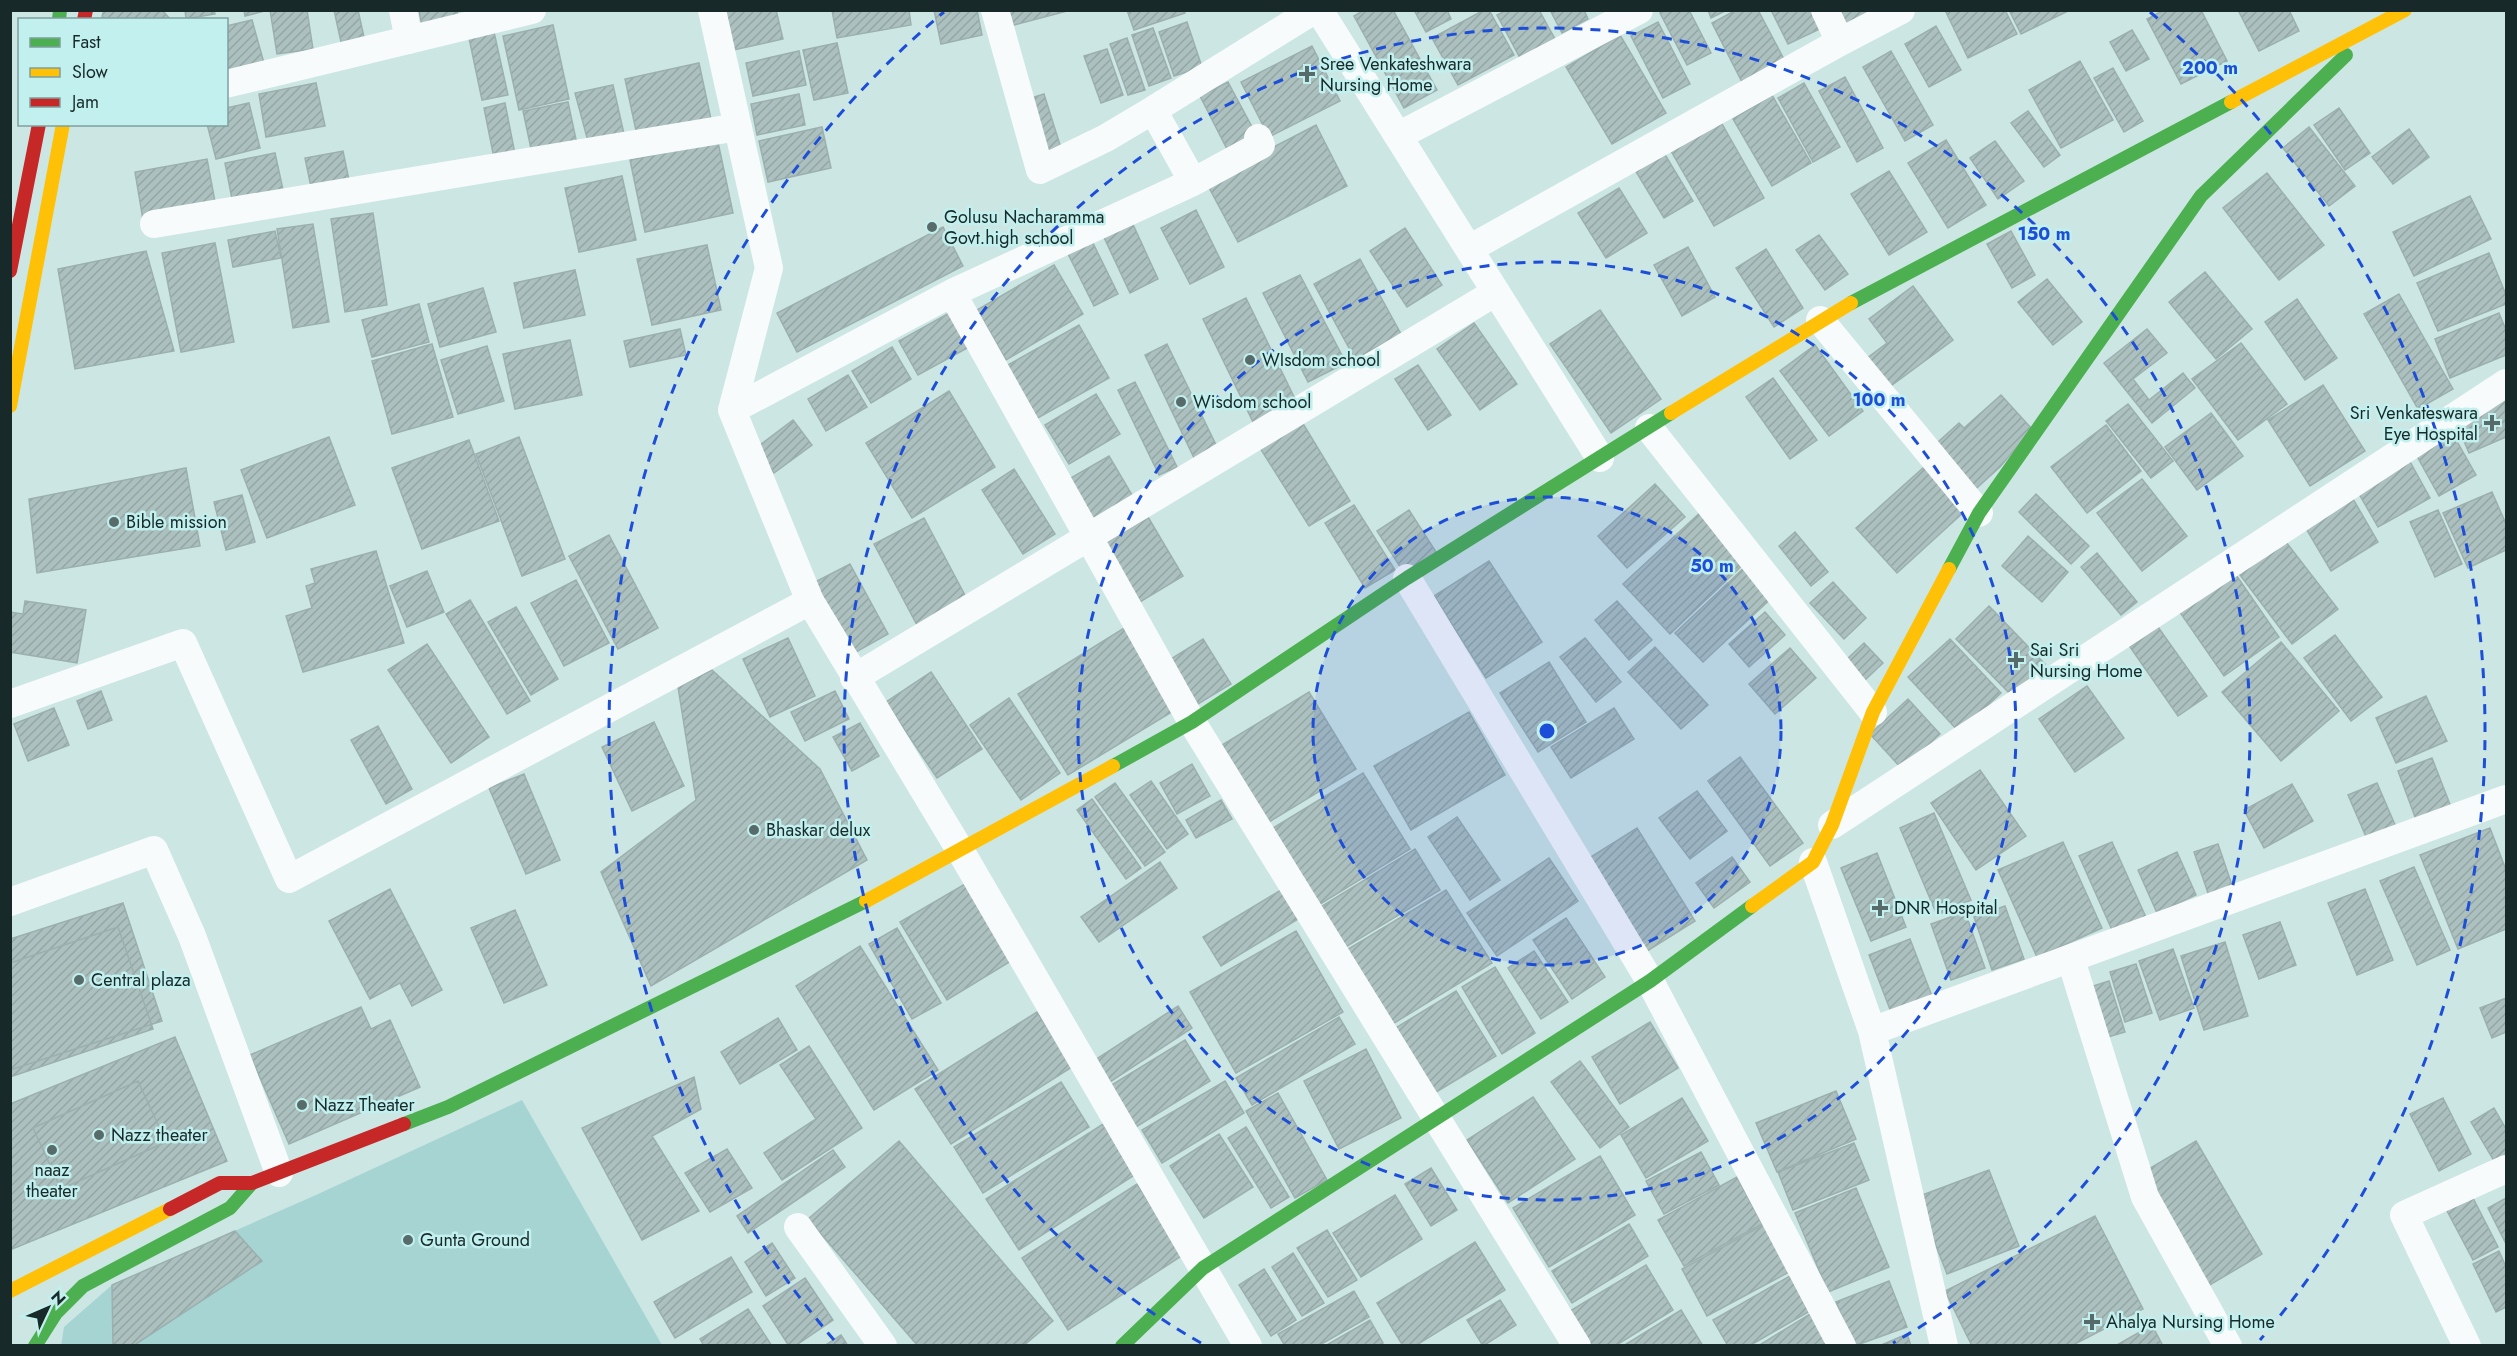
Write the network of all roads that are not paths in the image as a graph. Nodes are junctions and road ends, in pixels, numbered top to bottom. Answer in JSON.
{"nodes":[{"id":1,"x":403,"y":10,"type":"edge"},
{"id":2,"x":532,"y":10,"type":"edge"},
{"id":3,"x":712,"y":10,"type":"edge"},
{"id":4,"x":995,"y":10,"type":"edge"},
{"id":5,"x":1317,"y":10,"type":"edge"},
{"id":6,"x":1639,"y":10,"type":"edge"},
{"id":7,"x":1825,"y":10,"type":"edge"},
{"id":8,"x":1901,"y":10,"type":"edge"},
{"id":9,"x":2364,"y":10,"type":"edge"},
{"id":10,"x":2405,"y":10,"type":"edge"},
{"id":11,"x":2372,"y":29,"type":"junction"},
{"id":12,"x":409,"y":40,"type":"junction"},
{"id":13,"x":1840,"y":42,"type":"junction"},
{"id":14,"x":228,"y":84,"type":"edge"},
{"id":15,"x":1153,"y":110,"type":"junction"},
{"id":16,"x":49,"y":126,"type":"edge"},
{"id":17,"x":738,"y":127,"type":"junction"},
{"id":18,"x":1398,"y":136,"type":"junction"},
{"id":19,"x":1258,"y":138,"type":"dead end"},
{"id":20,"x":1193,"y":182,"type":"junction"},
{"id":21,"x":154,"y":224,"type":"dead end"},
{"id":22,"x":15,"y":225,"type":"edge"},
{"id":23,"x":1469,"y":249,"type":"junction"},
{"id":24,"x":10,"y":271,"type":"edge"},
{"id":25,"x":1496,"y":292,"type":"junction"},
{"id":26,"x":952,"y":293,"type":"junction"},
{"id":27,"x":1820,"y":320,"type":"junction"},
{"id":28,"x":2506,"y":383,"type":"edge"},
{"id":29,"x":10,"y":406,"type":"edge"},
{"id":30,"x":732,"y":410,"type":"junction"},
{"id":31,"x":1649,"y":428,"type":"junction"},
{"id":32,"x":1600,"y":458,"type":"junction"},
{"id":33,"x":1979,"y":513,"type":"junction"},
{"id":34,"x":1090,"y":539,"type":"junction"},
{"id":35,"x":1407,"y":578,"type":"junction"},
{"id":36,"x":810,"y":602,"type":"junction"},
{"id":37,"x":854,"y":678,"type":"junction"},
{"id":38,"x":10,"y":704,"type":"edge"},
{"id":39,"x":1873,"y":712,"type":"junction"},
{"id":40,"x":1192,"y":722,"type":"junction"},
{"id":41,"x":2506,"y":799,"type":"edge"},
{"id":42,"x":1832,"y":825,"type":"junction"},
{"id":43,"x":960,"y":850,"type":"junction"},
{"id":44,"x":1813,"y":862,"type":"junction"},
{"id":45,"x":10,"y":902,"type":"edge"},
{"id":46,"x":2071,"y":960,"type":"junction"},
{"id":47,"x":1650,"y":981,"type":"junction"},
{"id":48,"x":1872,"y":1031,"type":"junction"},
{"id":49,"x":1438,"y":1119,"type":"junction"},
{"id":50,"x":2506,"y":1169,"type":"edge"},
{"id":51,"x":279,"y":1173,"type":"junction"},
{"id":52,"x":252,"y":1183,"type":"junction"},
{"id":53,"x":798,"y":1227,"type":"dead end"},
{"id":54,"x":1203,"y":1268,"type":"junction"},
{"id":55,"x":10,"y":1291,"type":"edge"},
{"id":56,"x":35,"y":1346,"type":"edge"},
{"id":57,"x":883,"y":1346,"type":"edge"},
{"id":58,"x":1122,"y":1346,"type":"edge"},
{"id":59,"x":1248,"y":1346,"type":"edge"},
{"id":60,"x":1577,"y":1346,"type":"edge"},
{"id":61,"x":1842,"y":1346,"type":"edge"},
{"id":62,"x":1944,"y":1346,"type":"edge"},
{"id":63,"x":2228,"y":1346,"type":"edge"},
{"id":64,"x":2468,"y":1346,"type":"edge"}],
"edges":[{"from":1,"to":12,"type":"street"},
{"from":2,"to":12,"type":"street"},
{"from":3,"to":17,"type":"street"},
{"from":4,"to":15,"type":"street"},
{"from":5,"to":15,"type":"street"},
{"from":5,"to":18,"type":"street"},
{"from":6,"to":18,"type":"street"},
{"from":7,"to":13,"type":"street"},
{"from":8,"to":13,"type":"street"},
{"from":9,"to":11,"type":"street"},
{"from":10,"to":11,"type":"street"},
{"from":11,"to":27,"type":"street"},
{"from":11,"to":33,"type":"street"},
{"from":12,"to":14,"type":"street"},
{"from":13,"to":23,"type":"street"},
{"from":15,"to":20,"type":"street"},
{"from":16,"to":22,"type":"street"},
{"from":16,"to":29,"type":"street"},
{"from":17,"to":21,"type":"street"},
{"from":17,"to":30,"type":"street"},
{"from":18,"to":23,"type":"street"},
{"from":19,"to":20,"type":"street"},
{"from":20,"to":26,"type":"street"},
{"from":22,"to":24,"type":"street"},
{"from":23,"to":25,"type":"street"},
{"from":25,"to":32,"type":"street"},
{"from":25,"to":34,"type":"street"},
{"from":26,"to":30,"type":"street"},
{"from":26,"to":34,"type":"street"},
{"from":27,"to":31,"type":"street"},
{"from":27,"to":33,"type":"street"},
{"from":28,"to":42,"type":"street"},
{"from":30,"to":36,"type":"street"},
{"from":31,"to":32,"type":"street"},
{"from":31,"to":39,"type":"street"},
{"from":32,"to":35,"type":"street"},
{"from":33,"to":39,"type":"street"},
{"from":34,"to":37,"type":"street"},
{"from":34,"to":40,"type":"street"},
{"from":35,"to":40,"type":"street"},
{"from":35,"to":47,"type":"street"},
{"from":36,"to":37,"type":"street"},
{"from":36,"to":38,"type":"street"},
{"from":37,"to":43,"type":"street"},
{"from":39,"to":42,"type":"street"},
{"from":40,"to":43,"type":"street"},
{"from":40,"to":49,"type":"street"},
{"from":41,"to":46,"type":"street"},
{"from":42,"to":44,"type":"street"},
{"from":43,"to":51,"type":"street"},
{"from":43,"to":54,"type":"street"},
{"from":44,"to":47,"type":"street"},
{"from":44,"to":48,"type":"street"},
{"from":45,"to":51,"type":"street"},
{"from":46,"to":48,"type":"street"},
{"from":46,"to":63,"type":"street"},
{"from":47,"to":49,"type":"street"},
{"from":47,"to":61,"type":"street"},
{"from":48,"to":62,"type":"street"},
{"from":49,"to":54,"type":"street"},
{"from":49,"to":60,"type":"street"},
{"from":50,"to":64,"type":"street"},
{"from":51,"to":52,"type":"street"},
{"from":52,"to":55,"type":"street"},
{"from":52,"to":56,"type":"street"},
{"from":53,"to":57,"type":"street"},
{"from":54,"to":58,"type":"street"},
{"from":54,"to":59,"type":"street"}]}
